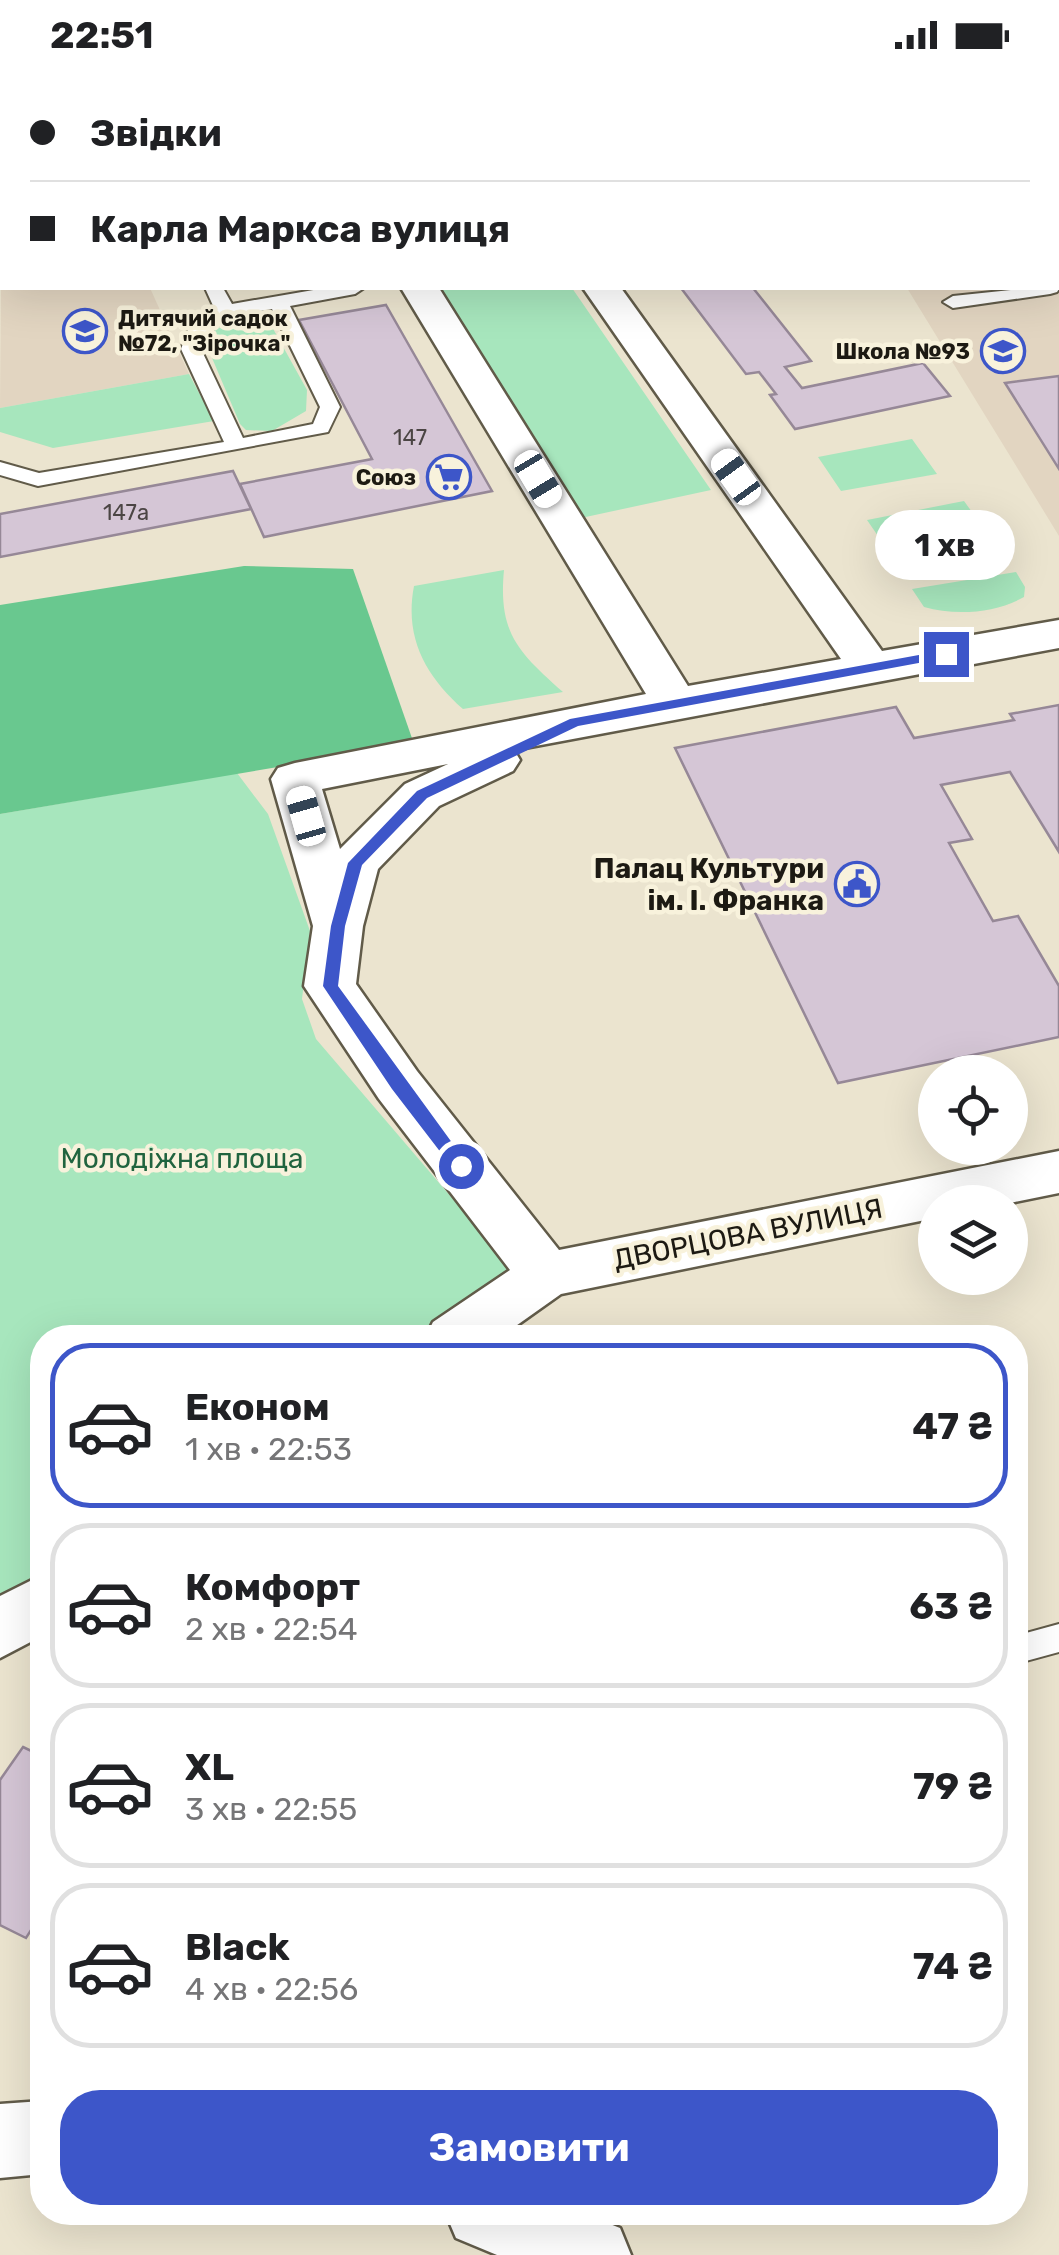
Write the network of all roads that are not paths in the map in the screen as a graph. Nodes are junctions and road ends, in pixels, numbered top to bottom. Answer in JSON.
{"nodes":[{"id":1,"x":215,"y":290,"type":"edge"},
{"id":2,"x":344,"y":290,"type":"edge"},
{"id":3,"x":421,"y":290,"type":"edge"},
{"id":4,"x":603,"y":290,"type":"edge"},
{"id":5,"x":1035,"y":290,"type":"edge"},
{"id":6,"x":278,"y":302,"type":"junction"},
{"id":7,"x":953,"y":302,"type":"dead end"},
{"id":8,"x":226,"y":311,"type":"junction"},
{"id":9,"x":236,"y":446,"type":"junction"},
{"id":10,"x":0,"y":468,"type":"edge"},
{"id":11,"x":1059,"y":634,"type":"edge"},
{"id":12,"x":870,"y":667,"type":"junction"},
{"id":13,"x":675,"y":703,"type":"junction"},
{"id":14,"x":575,"y":722,"type":"junction"},
{"id":15,"x":338,"y":926,"type":"junction"},
{"id":16,"x":1059,"y":1172,"type":"edge"},
{"id":17,"x":546,"y":1275,"type":"junction"},
{"id":18,"x":473,"y":1325,"type":"edge"},
{"id":19,"x":30,"y":1610,"type":"edge"},
{"id":20,"x":0,"y":1630,"type":"edge"},
{"id":21,"x":1059,"y":1638,"type":"edge"},
{"id":22,"x":1028,"y":1646,"type":"edge"},
{"id":23,"x":30,"y":2139,"type":"edge"},
{"id":24,"x":0,"y":2141,"type":"edge"},
{"id":25,"x":516,"y":2225,"type":"edge"},
{"id":26,"x":593,"y":2255,"type":"edge"}],
"edges":[{"from":1,"to":8,"type":"lane"},
{"from":2,"to":6,"type":"lane"},
{"from":3,"to":13,"type":"street"},
{"from":4,"to":12,"type":"street"},
{"from":5,"to":7,"type":"lane"},
{"from":6,"to":8,"type":"lane"},
{"from":6,"to":9,"type":"lane"},
{"from":8,"to":9,"type":"lane"},
{"from":9,"to":10,"type":"lane"},
{"from":11,"to":12,"type":"street"},
{"from":12,"to":13,"type":"street"},
{"from":13,"to":14,"type":"street"},
{"from":14,"to":15,"type":"street"},
{"from":14,"to":15,"type":"street"},
{"from":15,"to":17,"type":"street"},
{"from":16,"to":17,"type":"street","name":"ДВОРЦОВА ВУЛИЦЯ"},
{"from":17,"to":18,"type":"street","name":"ДВОРЦОВА ВУЛИЦЯ"},
{"from":19,"to":20,"type":"street"},
{"from":21,"to":22,"type":"lane"},
{"from":23,"to":24,"type":"street"},
{"from":25,"to":26,"type":"street"}]}
